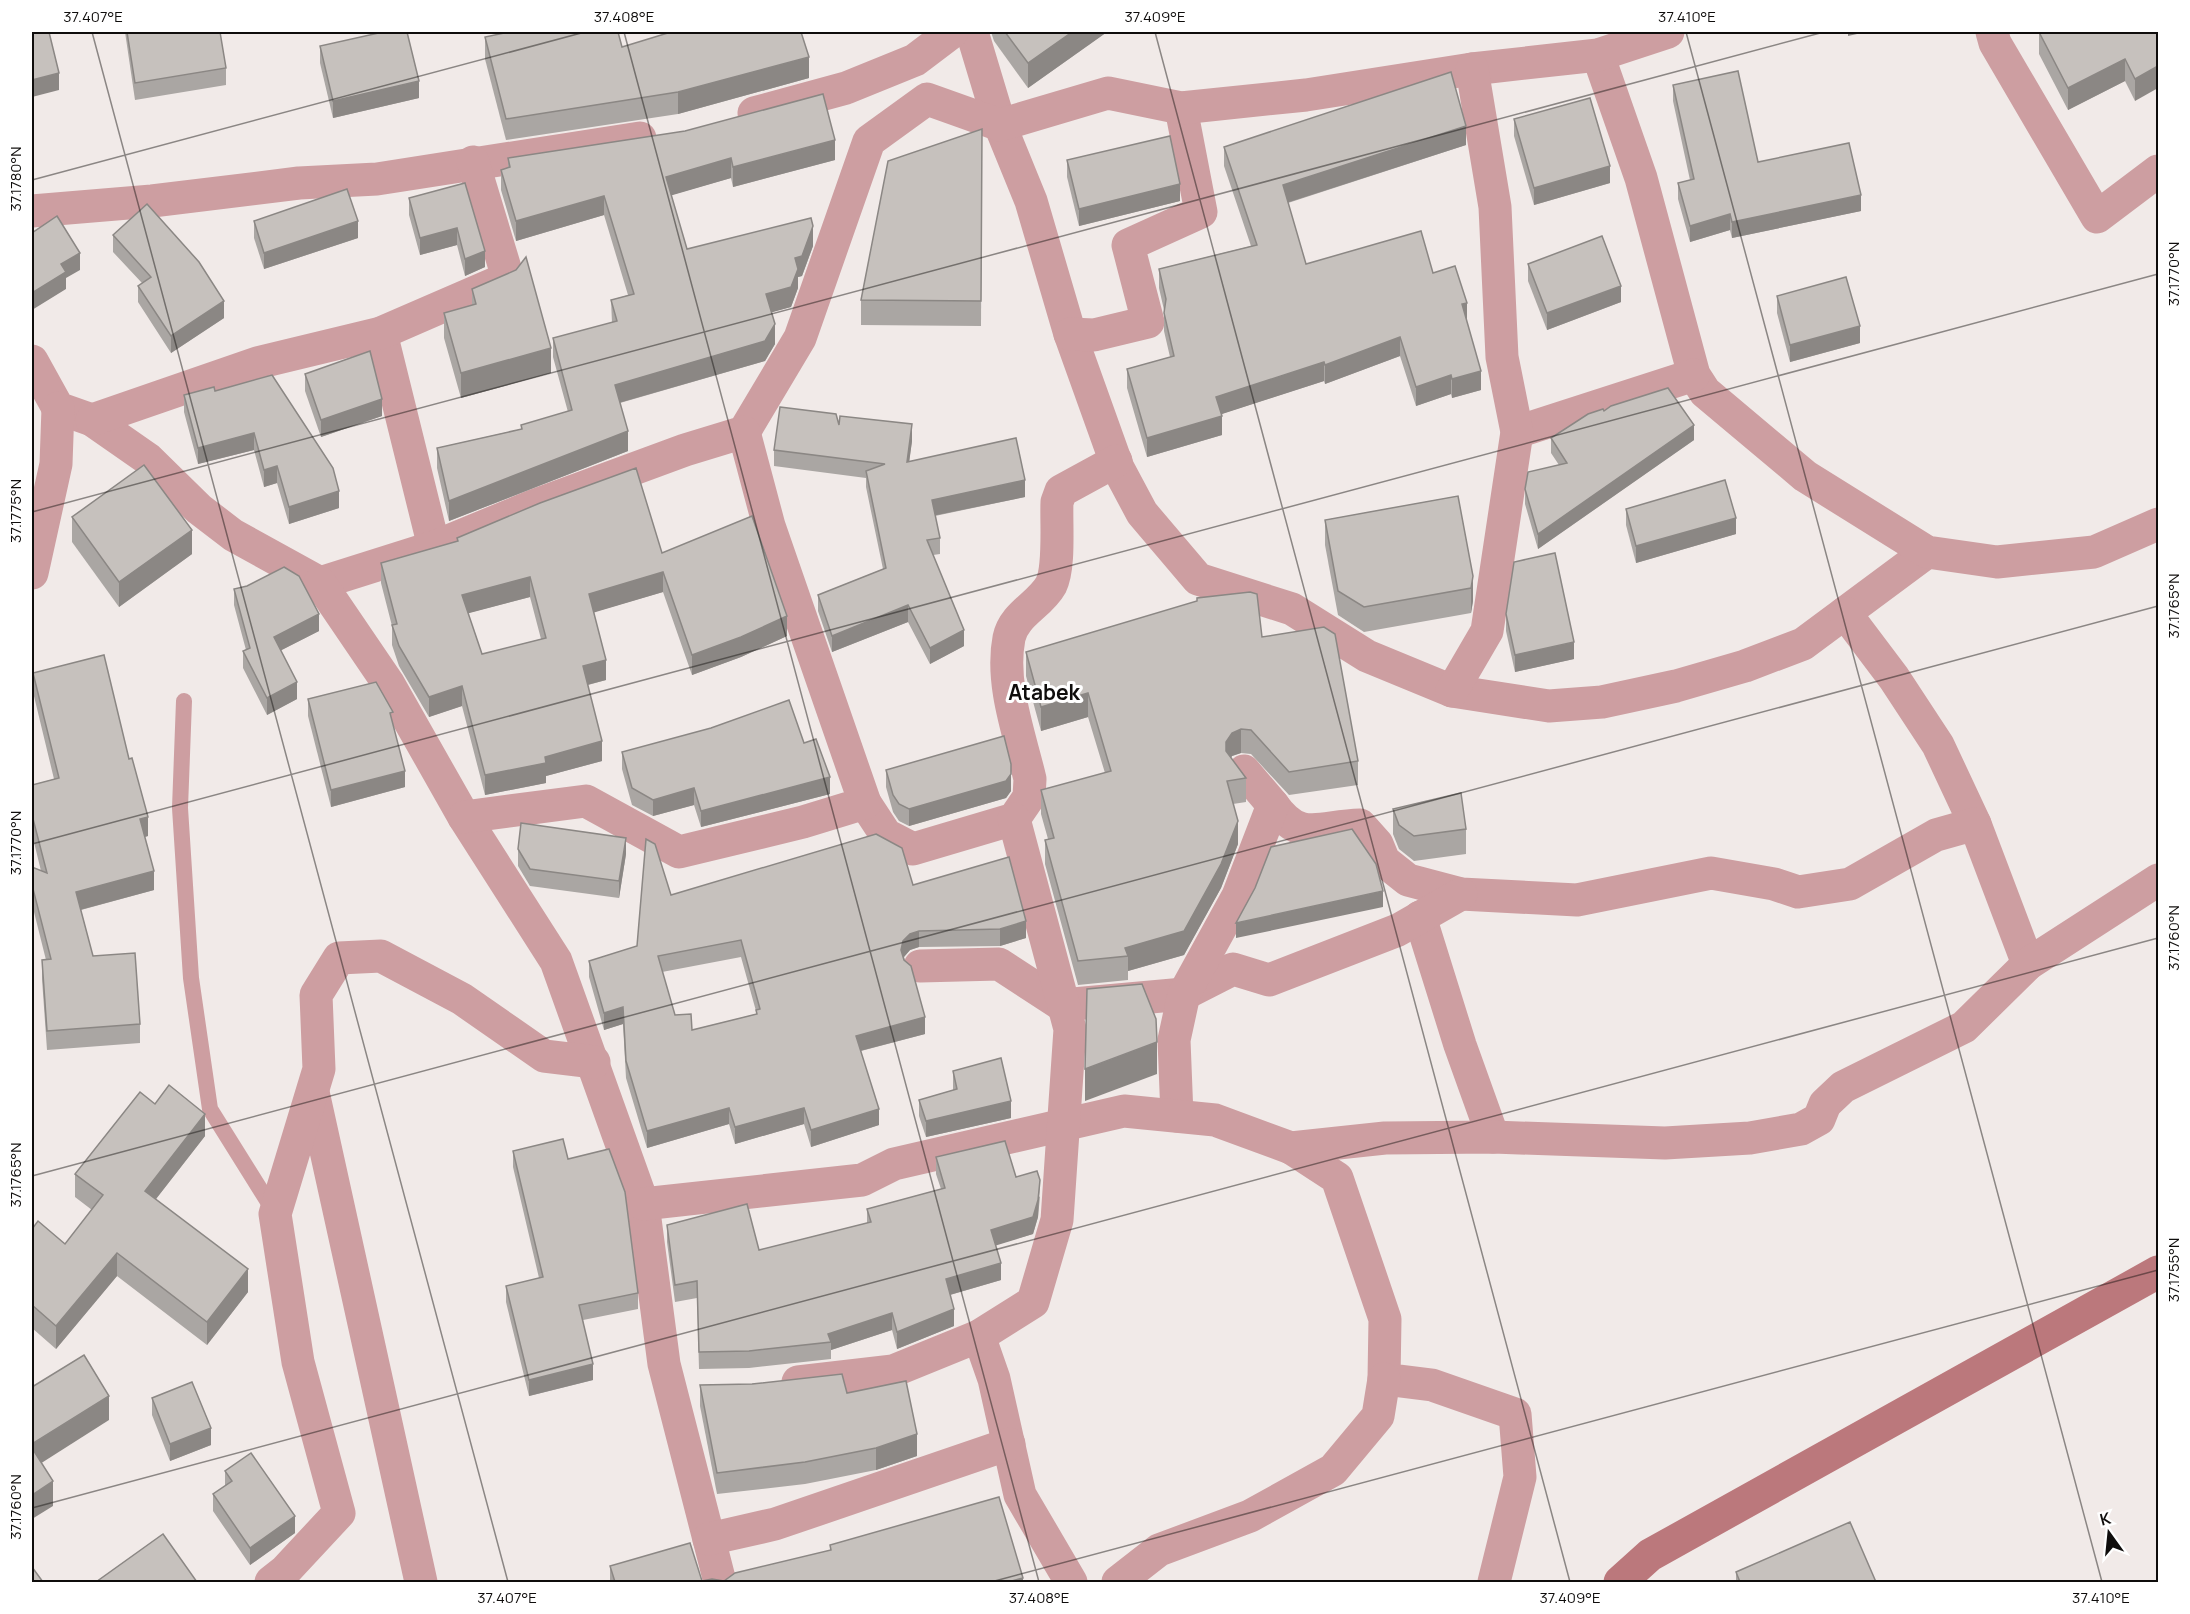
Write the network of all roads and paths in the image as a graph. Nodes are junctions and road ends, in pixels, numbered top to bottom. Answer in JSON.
{"nodes":[{"id":1,"x":952,"y":32,"type":"edge"},
{"id":2,"x":972,"y":32,"type":"edge"},
{"id":3,"x":1668,"y":32,"type":"edge"},
{"id":4,"x":1992,"y":32,"type":"edge"},
{"id":5,"x":1598,"y":55,"type":"junction"},
{"id":6,"x":915,"y":60,"type":"junction"},
{"id":7,"x":1472,"y":69,"type":"junction"},
{"id":8,"x":1180,"y":108,"type":"junction"},
{"id":9,"x":726,"y":120,"type":"edge"},
{"id":10,"x":1000,"y":125,"type":"junction"},
{"id":11,"x":670,"y":134,"type":"edge"},
{"id":12,"x":868,"y":141,"type":"junction"},
{"id":13,"x":473,"y":162,"type":"junction"},
{"id":14,"x":2158,"y":171,"type":"edge"},
{"id":15,"x":32,"y":211,"type":"edge"},
{"id":16,"x":381,"y":333,"type":"junction"},
{"id":17,"x":1070,"y":334,"type":"junction"},
{"id":18,"x":32,"y":361,"type":"edge"},
{"id":19,"x":1694,"y":375,"type":"junction"},
{"id":20,"x":58,"y":408,"type":"junction"},
{"id":21,"x":92,"y":420,"type":"junction"},
{"id":22,"x":744,"y":432,"type":"junction"},
{"id":23,"x":1517,"y":432,"type":"junction"},
{"id":24,"x":1116,"y":461,"type":"junction"},
{"id":25,"x":2158,"y":524,"type":"edge"},
{"id":26,"x":434,"y":547,"type":"junction"},
{"id":27,"x":1927,"y":552,"type":"junction"},
{"id":28,"x":32,"y":573,"type":"edge"},
{"id":29,"x":320,"y":583,"type":"junction"},
{"id":30,"x":1845,"y":613,"type":"junction"},
{"id":31,"x":1452,"y":691,"type":"junction"},
{"id":32,"x":184,"y":701,"type":"dead end"},
{"id":33,"x":1244,"y":771,"type":"edge"},
{"id":34,"x":865,"y":803,"type":"junction"},
{"id":35,"x":1273,"y":805,"type":"junction"},
{"id":36,"x":464,"y":817,"type":"junction"},
{"id":37,"x":1014,"y":819,"type":"junction"},
{"id":38,"x":1975,"y":824,"type":"junction"},
{"id":39,"x":2155,"y":890,"type":"edge"},
{"id":40,"x":1461,"y":894,"type":"junction"},
{"id":41,"x":1420,"y":917,"type":"junction"},
{"id":42,"x":2028,"y":963,"type":"junction"},
{"id":43,"x":920,"y":966,"type":"dead end"},
{"id":44,"x":1184,"y":994,"type":"junction"},
{"id":45,"x":1062,"y":1005,"type":"junction"},
{"id":46,"x":594,"y":1062,"type":"junction"},
{"id":47,"x":312,"y":1090,"type":"junction"},
{"id":48,"x":1177,"y":1116,"type":"junction"},
{"id":49,"x":1063,"y":1126,"type":"junction"},
{"id":50,"x":1493,"y":1137,"type":"junction"},
{"id":51,"x":1292,"y":1148,"type":"junction"},
{"id":52,"x":643,"y":1204,"type":"junction"},
{"id":53,"x":275,"y":1214,"type":"junction"},
{"id":54,"x":2158,"y":1272,"type":"edge"},
{"id":55,"x":979,"y":1336,"type":"junction"},
{"id":56,"x":1384,"y":1379,"type":"junction"},
{"id":57,"x":762,"y":1386,"type":"edge"},
{"id":58,"x":670,"y":1388,"type":"junction"},
{"id":59,"x":705,"y":1388,"type":"edge"},
{"id":60,"x":1008,"y":1444,"type":"junction"},
{"id":61,"x":709,"y":1539,"type":"junction"},
{"id":62,"x":271,"y":1582,"type":"edge"},
{"id":63,"x":421,"y":1582,"type":"edge"},
{"id":64,"x":720,"y":1582,"type":"edge"},
{"id":65,"x":1071,"y":1582,"type":"edge"},
{"id":66,"x":1118,"y":1582,"type":"edge"},
{"id":67,"x":1494,"y":1582,"type":"edge"},
{"id":68,"x":1620,"y":1582,"type":"edge"}],
"edges":[{"from":1,"to":6,"type":"street"},
{"from":2,"to":10,"type":"street"},
{"from":3,"to":5,"type":"street"},
{"from":4,"to":14,"type":"street"},
{"from":5,"to":7,"type":"street"},
{"from":5,"to":19,"type":"street"},
{"from":6,"to":9,"type":"street"},
{"from":6,"to":12,"type":"street"},
{"from":7,"to":8,"type":"street"},
{"from":7,"to":23,"type":"street"},
{"from":8,"to":10,"type":"street"},
{"from":8,"to":17,"type":"street"},
{"from":10,"to":12,"type":"street"},
{"from":10,"to":17,"type":"street"},
{"from":11,"to":13,"type":"street"},
{"from":12,"to":22,"type":"street"},
{"from":13,"to":15,"type":"street"},
{"from":13,"to":16,"type":"street"},
{"from":16,"to":21,"type":"street"},
{"from":16,"to":26,"type":"street"},
{"from":17,"to":24,"type":"street"},
{"from":18,"to":20,"type":"street"},
{"from":19,"to":23,"type":"street"},
{"from":19,"to":27,"type":"street"},
{"from":20,"to":21,"type":"street"},
{"from":20,"to":28,"type":"street"},
{"from":21,"to":29,"type":"street"},
{"from":22,"to":26,"type":"street"},
{"from":22,"to":34,"type":"street"},
{"from":23,"to":31,"type":"street"},
{"from":24,"to":31,"type":"street"},
{"from":24,"to":37,"type":"street"},
{"from":25,"to":27,"type":"street"},
{"from":26,"to":29,"type":"street"},
{"from":27,"to":30,"type":"street"},
{"from":29,"to":36,"type":"street"},
{"from":30,"to":31,"type":"street"},
{"from":30,"to":38,"type":"street"},
{"from":32,"to":53,"type":"lane"},
{"from":33,"to":35,"type":"street"},
{"from":34,"to":36,"type":"street"},
{"from":34,"to":37,"type":"street"},
{"from":35,"to":40,"type":"street"},
{"from":35,"to":44,"type":"street"},
{"from":36,"to":46,"type":"street"},
{"from":37,"to":45,"type":"street"},
{"from":38,"to":40,"type":"street"},
{"from":38,"to":42,"type":"street"},
{"from":39,"to":42,"type":"street"},
{"from":40,"to":41,"type":"street"},
{"from":41,"to":44,"type":"street"},
{"from":41,"to":50,"type":"street"},
{"from":42,"to":50,"type":"street"},
{"from":43,"to":45,"type":"street"},
{"from":44,"to":45,"type":"street"},
{"from":44,"to":48,"type":"street"},
{"from":45,"to":49,"type":"street"},
{"from":46,"to":47,"type":"street"},
{"from":46,"to":52,"type":"street"},
{"from":47,"to":53,"type":"street"},
{"from":47,"to":63,"type":"street"},
{"from":48,"to":49,"type":"street"},
{"from":48,"to":51,"type":"street"},
{"from":49,"to":52,"type":"street"},
{"from":49,"to":55,"type":"street"},
{"from":50,"to":51,"type":"street"},
{"from":51,"to":56,"type":"street"},
{"from":52,"to":58,"type":"street"},
{"from":53,"to":62,"type":"street"},
{"from":54,"to":68,"type":"street"},
{"from":55,"to":57,"type":"street"},
{"from":55,"to":60,"type":"street"},
{"from":56,"to":66,"type":"street"},
{"from":56,"to":67,"type":"street"},
{"from":58,"to":59,"type":"street"},
{"from":58,"to":61,"type":"street"},
{"from":60,"to":61,"type":"street"},
{"from":60,"to":65,"type":"street"},
{"from":61,"to":64,"type":"street"}]}
